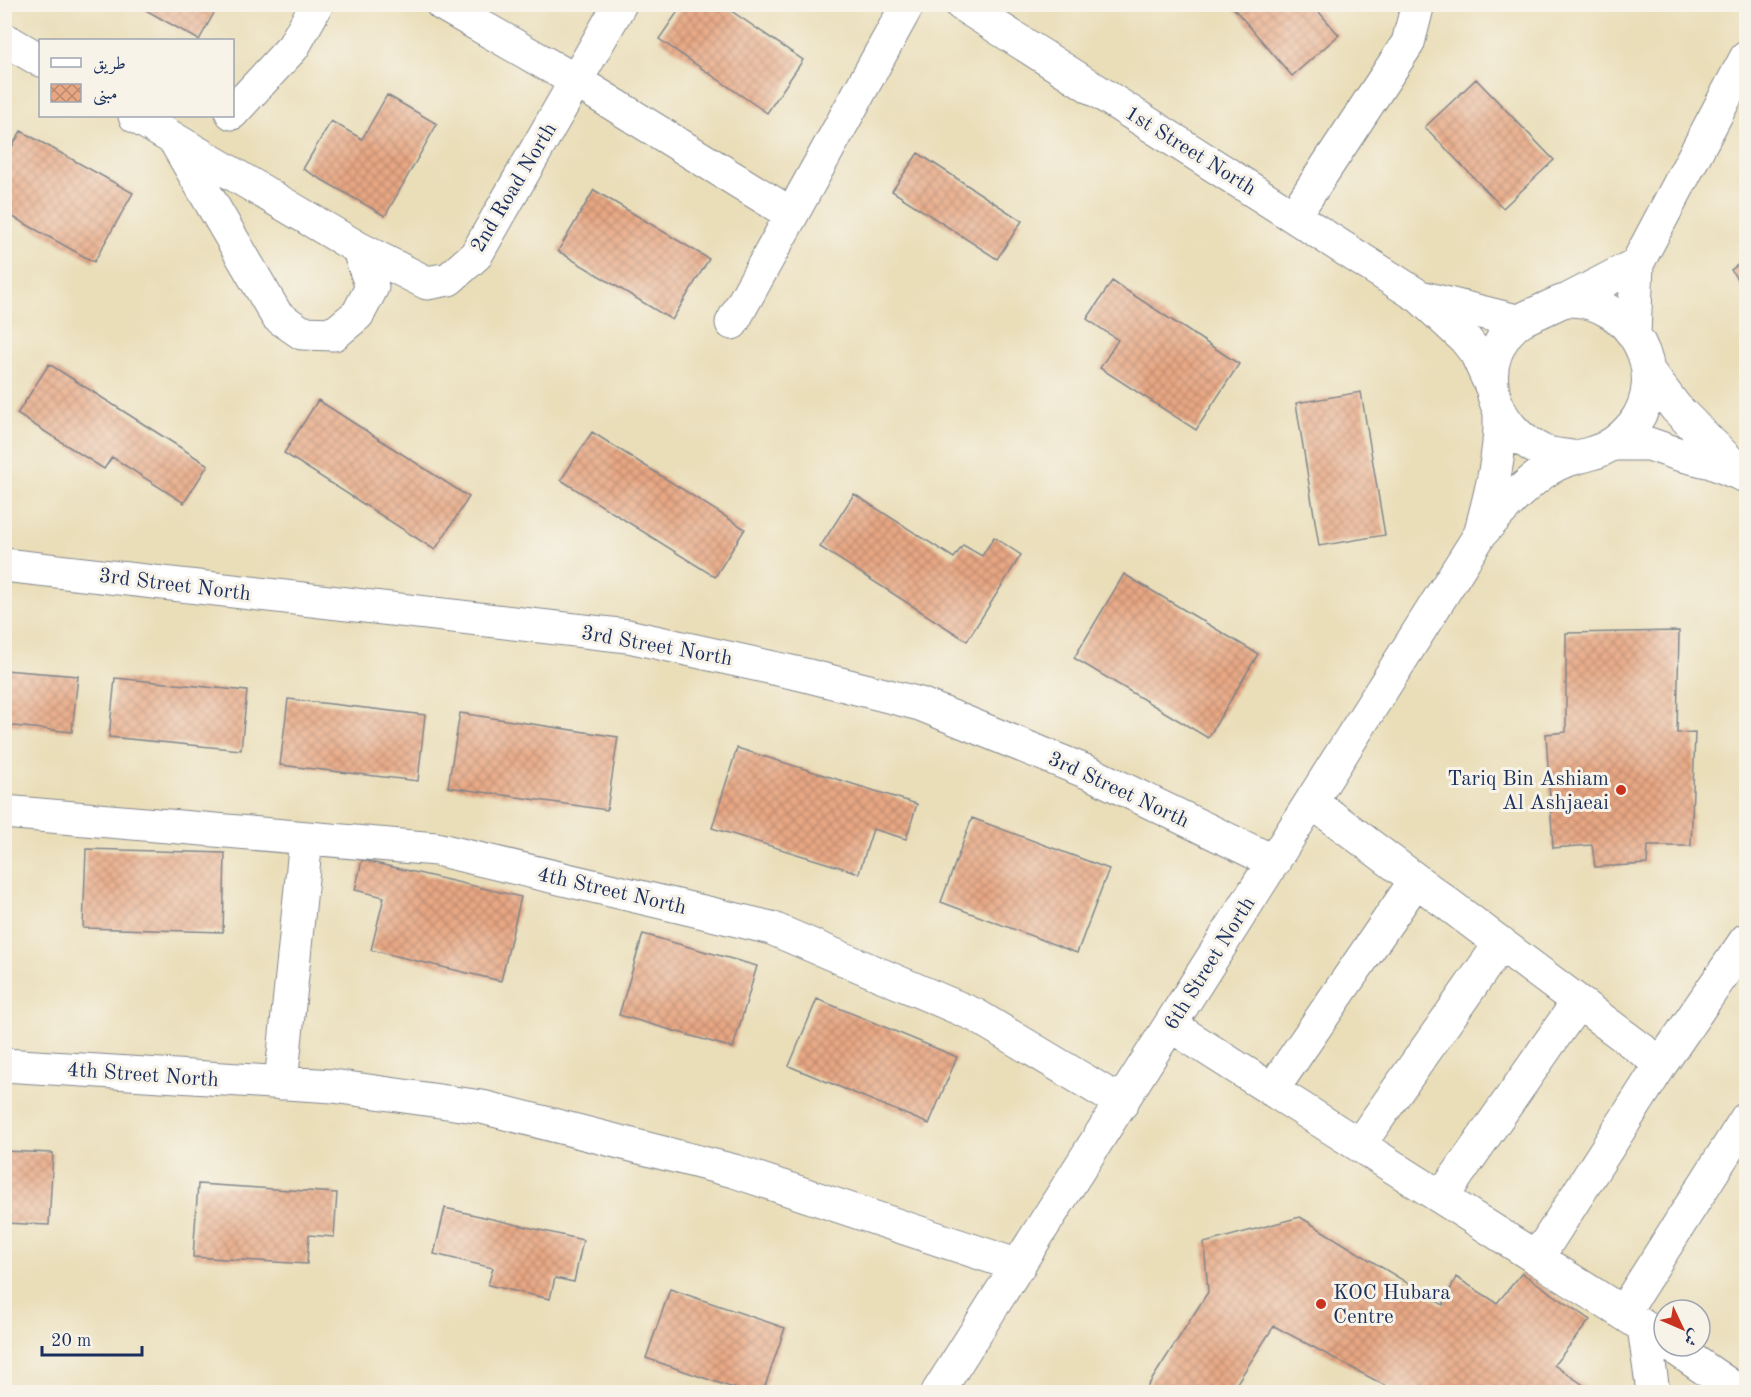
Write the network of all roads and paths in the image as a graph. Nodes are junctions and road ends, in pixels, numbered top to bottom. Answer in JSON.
{"nodes":[{"id":1,"x":317,"y":4,"type":"edge"},
{"id":2,"x":442,"y":4,"type":"edge"},
{"id":3,"x":620,"y":4,"type":"edge"},
{"id":4,"x":908,"y":4,"type":"edge"},
{"id":5,"x":961,"y":4,"type":"edge"},
{"id":6,"x":1418,"y":4,"type":"edge"},
{"id":7,"x":4,"y":39,"type":"edge"},
{"id":8,"x":1746,"y":58,"type":"edge"},
{"id":9,"x":39,"y":59,"type":"edge"},
{"id":10,"x":576,"y":81,"type":"junction"},
{"id":11,"x":234,"y":111,"type":"edge"},
{"id":12,"x":137,"y":117,"type":"edge"},
{"id":13,"x":226,"y":117,"type":"edge"},
{"id":14,"x":185,"y":144,"type":"junction"},
{"id":15,"x":791,"y":214,"type":"junction"},
{"id":16,"x":1294,"y":216,"type":"junction"},
{"id":17,"x":358,"y":248,"type":"junction"},
{"id":18,"x":1637,"y":264,"type":"junction"},
{"id":19,"x":1419,"y":297,"type":"junction"},
{"id":20,"x":1568,"y":300,"type":"junction"},
{"id":21,"x":1516,"y":321,"type":"junction"},
{"id":22,"x":732,"y":323,"type":"dead end"},
{"id":23,"x":1634,"y":334,"type":"junction"},
{"id":24,"x":1648,"y":371,"type":"junction"},
{"id":25,"x":1496,"y":401,"type":"junction"},
{"id":26,"x":1613,"y":444,"type":"junction"},
{"id":27,"x":1571,"y":457,"type":"junction"},
{"id":28,"x":1745,"y":476,"type":"edge"},
{"id":29,"x":1480,"y":533,"type":"junction"},
{"id":30,"x":4,"y":565,"type":"edge"},
{"id":31,"x":1312,"y":802,"type":"junction"},
{"id":32,"x":4,"y":812,"type":"edge"},
{"id":33,"x":306,"y":839,"type":"junction"},
{"id":34,"x":1274,"y":862,"type":"junction"},
{"id":35,"x":1416,"y":880,"type":"junction"},
{"id":36,"x":1746,"y":940,"type":"edge"},
{"id":37,"x":1501,"y":944,"type":"junction"},
{"id":38,"x":1578,"y":1002,"type":"junction"},
{"id":39,"x":1170,"y":1025,"type":"junction"},
{"id":40,"x":1661,"y":1064,"type":"junction"},
{"id":41,"x":4,"y":1065,"type":"edge"},
{"id":42,"x":280,"y":1083,"type":"junction"},
{"id":43,"x":1272,"y":1090,"type":"junction"},
{"id":44,"x":1122,"y":1103,"type":"junction"},
{"id":45,"x":1746,"y":1119,"type":"edge"},
{"id":46,"x":1359,"y":1145,"type":"junction"},
{"id":47,"x":1442,"y":1197,"type":"junction"},
{"id":48,"x":1537,"y":1258,"type":"junction"},
{"id":49,"x":1019,"y":1266,"type":"junction"},
{"id":50,"x":1644,"y":1327,"type":"edge"},
{"id":51,"x":1689,"y":1358,"type":"edge"},
{"id":52,"x":938,"y":1392,"type":"edge"},
{"id":53,"x":1653,"y":1392,"type":"edge"},
{"id":54,"x":1739,"y":1392,"type":"edge"}],
"edges":[{"from":1,"to":11,"type":"street"},
{"from":2,"to":10,"type":"street"},
{"from":3,"to":10,"type":"street","name":"2nd Road North"},
{"from":4,"to":15,"type":"street"},
{"from":5,"to":16,"type":"street","name":"1st Street North"},
{"from":6,"to":16,"type":"street"},
{"from":7,"to":9,"type":"street"},
{"from":8,"to":18,"type":"street"},
{"from":10,"to":15,"type":"street"},
{"from":10,"to":17,"type":"street","name":"2nd Road North"},
{"from":12,"to":14,"type":"street","name":"2nd Road North"},
{"from":13,"to":14,"type":"street"},
{"from":14,"to":17,"type":"street","name":"2nd Road North"},
{"from":14,"to":17,"type":"street"},
{"from":15,"to":22,"type":"street"},
{"from":16,"to":19,"type":"street","name":"1st Street North"},
{"from":18,"to":20,"type":"street"},
{"from":18,"to":23,"type":"street"},
{"from":19,"to":21,"type":"street","name":"1st Street North"},
{"from":19,"to":25,"type":"street","name":"1st Street North"},
{"from":20,"to":21,"type":"street"},
{"from":20,"to":23,"type":"street"},
{"from":21,"to":25,"type":"street"},
{"from":23,"to":24,"type":"street"},
{"from":24,"to":26,"type":"street"},
{"from":24,"to":28,"type":"street"},
{"from":25,"to":27,"type":"street"},
{"from":25,"to":29,"type":"street","name":"6th Street North"},
{"from":26,"to":27,"type":"street"},
{"from":26,"to":28,"type":"street"},
{"from":27,"to":29,"type":"street","name":"6th Street North"},
{"from":29,"to":31,"type":"street","name":"6th Street North"},
{"from":30,"to":34,"type":"street","name":"3rd Street North"},
{"from":31,"to":34,"type":"street","name":"6th Street North"},
{"from":31,"to":35,"type":"street"},
{"from":32,"to":33,"type":"street","name":"4th Street North"},
{"from":33,"to":42,"type":"street"},
{"from":33,"to":44,"type":"street","name":"4th Street North"},
{"from":34,"to":39,"type":"street","name":"6th Street North"},
{"from":35,"to":37,"type":"street"},
{"from":35,"to":43,"type":"street"},
{"from":36,"to":40,"type":"street"},
{"from":37,"to":38,"type":"street"},
{"from":37,"to":46,"type":"street"},
{"from":38,"to":40,"type":"street"},
{"from":38,"to":47,"type":"street"},
{"from":39,"to":43,"type":"street"},
{"from":39,"to":44,"type":"street","name":"6th Street North"},
{"from":40,"to":48,"type":"street"},
{"from":41,"to":42,"type":"street","name":"4th Street North"},
{"from":42,"to":49,"type":"street","name":"4th Street North"},
{"from":43,"to":46,"type":"street"},
{"from":44,"to":49,"type":"street","name":"6th Street North"},
{"from":45,"to":50,"type":"street"},
{"from":46,"to":47,"type":"street"},
{"from":47,"to":48,"type":"street"},
{"from":48,"to":50,"type":"street"},
{"from":49,"to":52,"type":"street","name":"6th Street North"},
{"from":50,"to":53,"type":"street"},
{"from":51,"to":54,"type":"street"}]}
